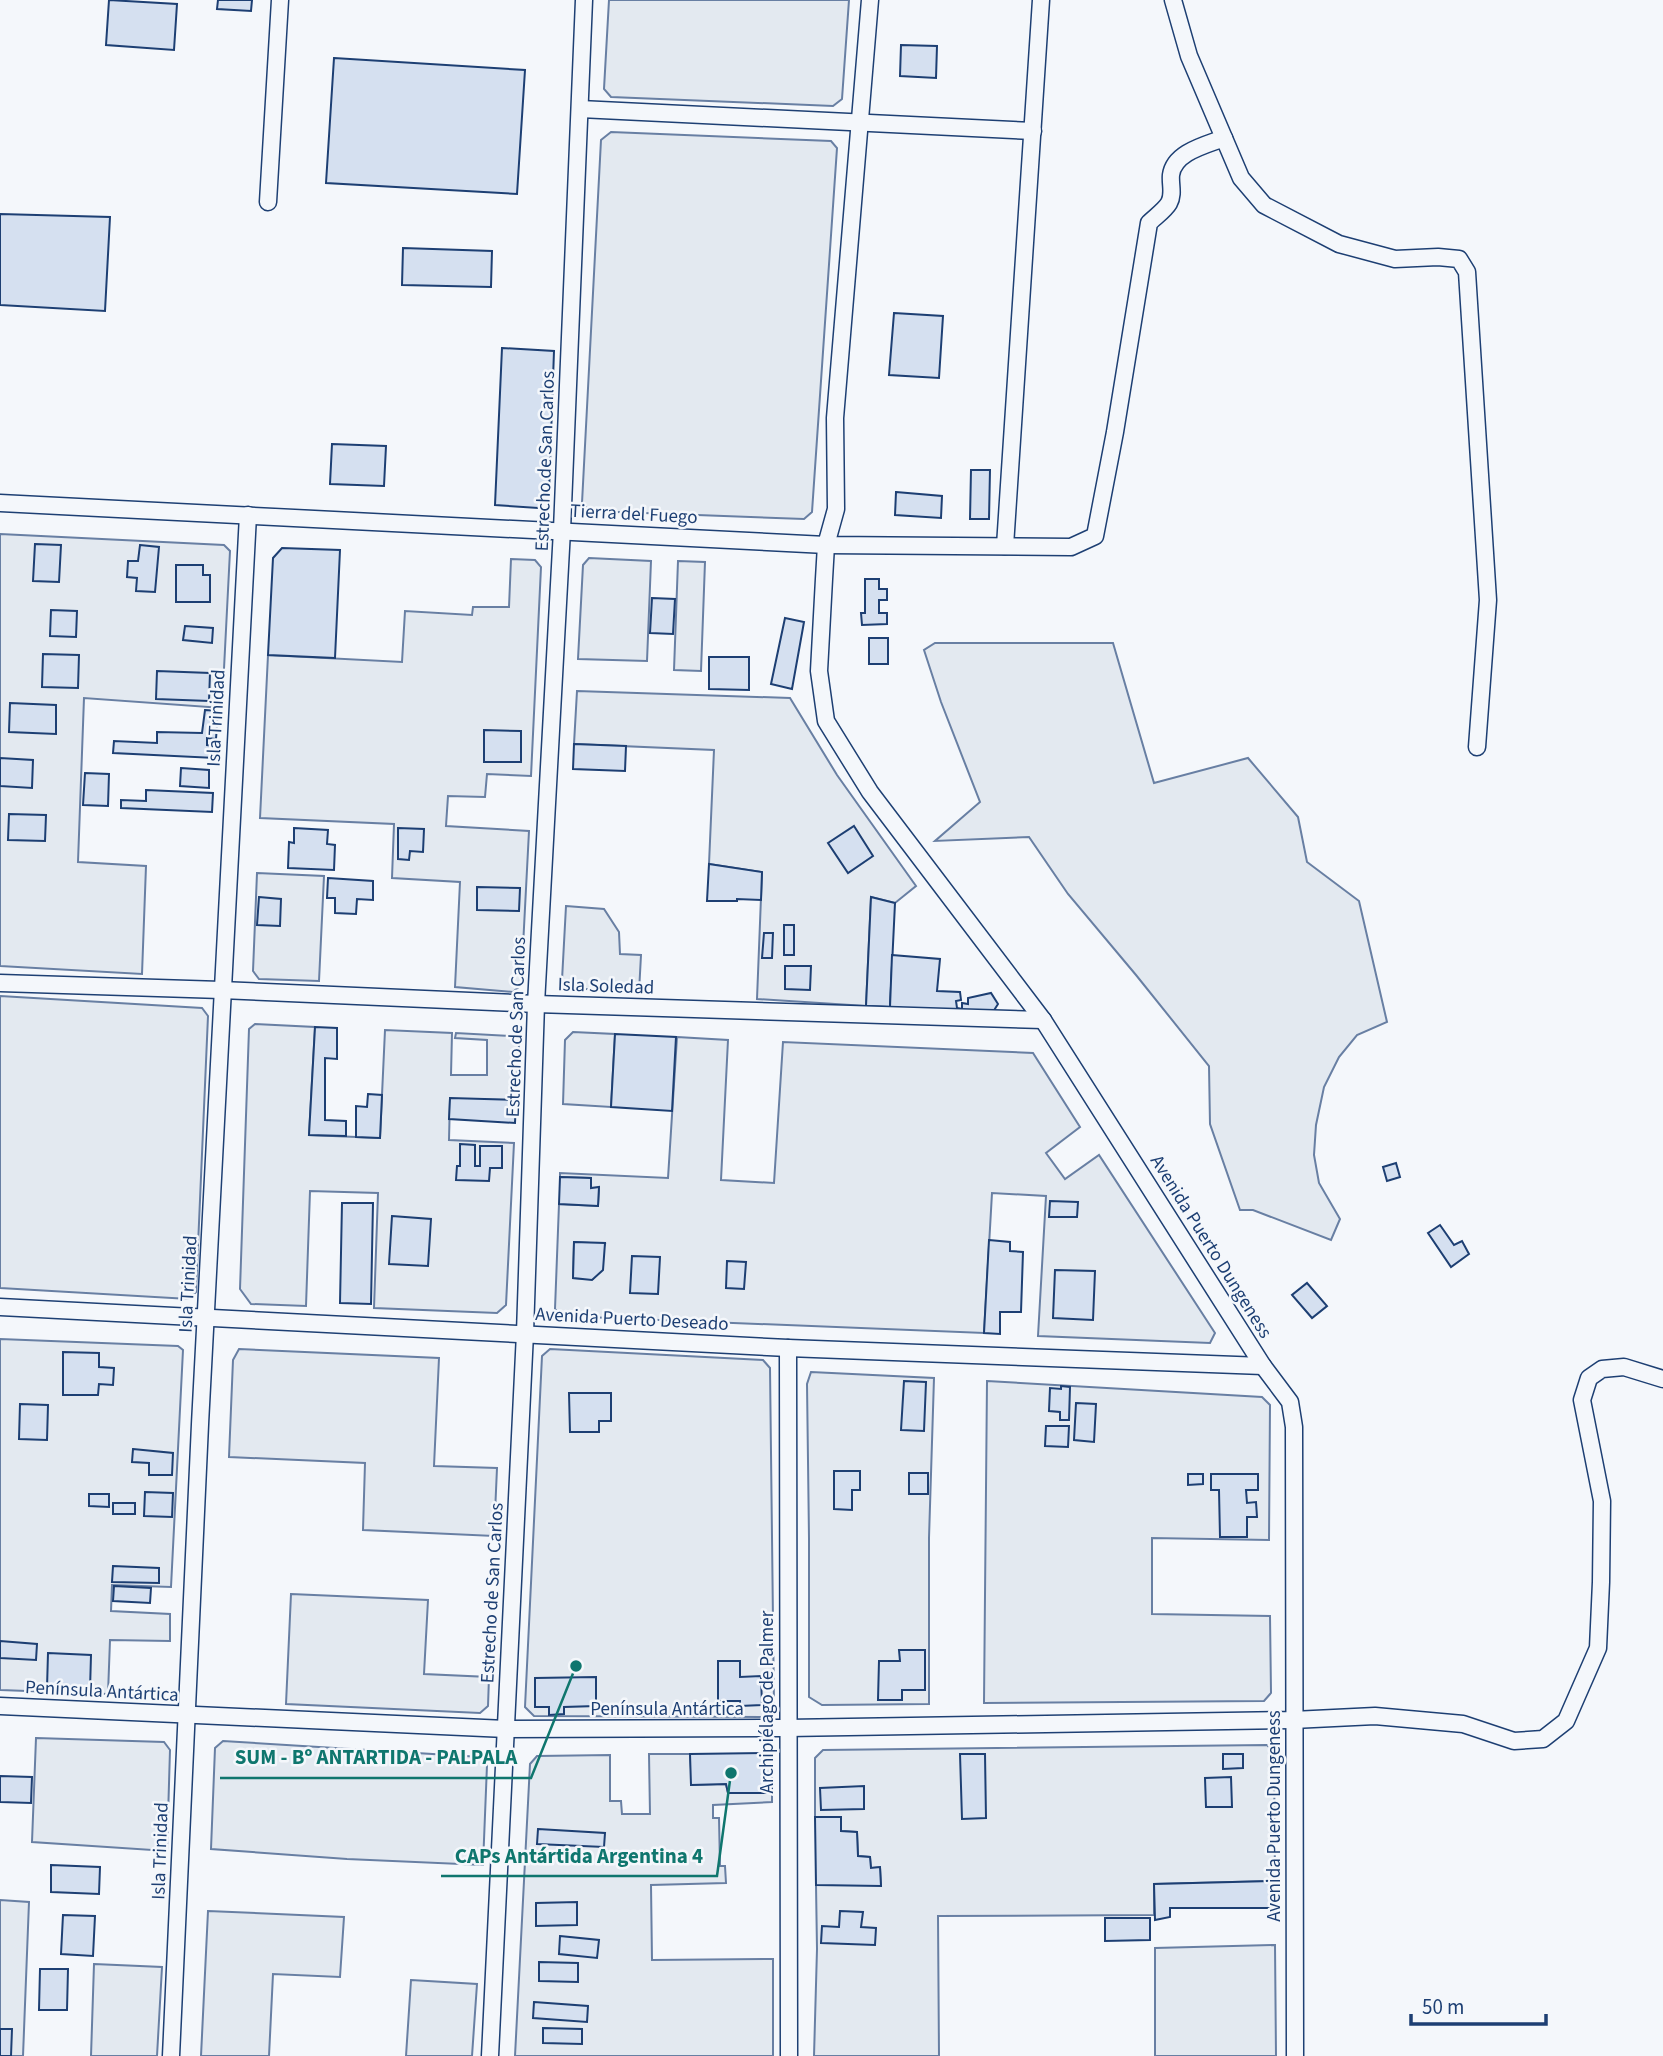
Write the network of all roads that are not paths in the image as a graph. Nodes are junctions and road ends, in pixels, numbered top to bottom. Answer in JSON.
{"nodes":[{"id":1,"x":280,"y":0,"type":"edge"},
{"id":2,"x":584,"y":0,"type":"edge"},
{"id":3,"x":870,"y":0,"type":"edge"},
{"id":4,"x":1041,"y":0,"type":"edge"},
{"id":5,"x":1173,"y":0,"type":"edge"},
{"id":6,"x":579,"y":109,"type":"junction"},
{"id":7,"x":858,"y":124,"type":"junction"},
{"id":8,"x":1033,"y":131,"type":"junction"},
{"id":9,"x":1224,"y":138,"type":"junction"},
{"id":10,"x":268,"y":202,"type":"dead end"},
{"id":11,"x":0,"y":503,"type":"edge"},
{"id":12,"x":248,"y":515,"type":"junction"},
{"id":13,"x":562,"y":530,"type":"junction"},
{"id":14,"x":826,"y":545,"type":"junction"},
{"id":15,"x":1005,"y":547,"type":"junction"},
{"id":16,"x":1477,"y":747,"type":"dead end"},
{"id":17,"x":0,"y":983,"type":"edge"},
{"id":18,"x":221,"y":990,"type":"junction"},
{"id":19,"x":536,"y":1004,"type":"junction"},
{"id":20,"x":1043,"y":1020,"type":"junction"},
{"id":21,"x":0,"y":1307,"type":"edge"},
{"id":22,"x":206,"y":1318,"type":"junction"},
{"id":23,"x":525,"y":1333,"type":"junction"},
{"id":24,"x":788,"y":1348,"type":"junction"},
{"id":25,"x":1263,"y":1366,"type":"junction"},
{"id":26,"x":1663,"y":1379,"type":"edge"},
{"id":27,"x":0,"y":1706,"type":"edge"},
{"id":28,"x":185,"y":1715,"type":"junction"},
{"id":29,"x":1293,"y":1720,"type":"junction"},
{"id":30,"x":787,"y":1728,"type":"junction"},
{"id":31,"x":506,"y":1730,"type":"junction"},
{"id":32,"x":171,"y":2056,"type":"edge"},
{"id":33,"x":490,"y":2056,"type":"edge"},
{"id":34,"x":789,"y":2056,"type":"edge"},
{"id":35,"x":1295,"y":2056,"type":"edge"}],
"edges":[{"from":1,"to":10,"type":"street"},
{"from":2,"to":6,"type":"street","name":"Estrecho de San Carlos"},
{"from":3,"to":7,"type":"street","name":"Avenida Puerto Dungeness"},
{"from":4,"to":8,"type":"street"},
{"from":5,"to":9,"type":"street"},
{"from":6,"to":7,"type":"street"},
{"from":6,"to":13,"type":"street","name":"Estrecho de San Carlos"},
{"from":7,"to":8,"type":"street"},
{"from":7,"to":14,"type":"street","name":"Avenida Puerto Dungeness"},
{"from":8,"to":15,"type":"street"},
{"from":9,"to":15,"type":"street","name":"Tierra del Fuego"},
{"from":9,"to":16,"type":"street"},
{"from":11,"to":12,"type":"street","name":"Tierra del Fuego"},
{"from":12,"to":13,"type":"street","name":"Tierra del Fuego"},
{"from":12,"to":18,"type":"street","name":"Isla Trinidad"},
{"from":13,"to":14,"type":"street","name":"Tierra del Fuego"},
{"from":13,"to":19,"type":"street","name":"Estrecho de San Carlos"},
{"from":14,"to":15,"type":"street","name":"Tierra del Fuego"},
{"from":14,"to":20,"type":"street","name":"Avenida Puerto Dungeness"},
{"from":17,"to":18,"type":"street","name":"Isla Soledad"},
{"from":18,"to":19,"type":"street","name":"Isla Soledad"},
{"from":18,"to":22,"type":"street","name":"Isla Trinidad"},
{"from":19,"to":20,"type":"street","name":"Isla Soledad"},
{"from":19,"to":23,"type":"street","name":"Estrecho de San Carlos"},
{"from":20,"to":25,"type":"street","name":"Avenida Puerto Dungeness"},
{"from":21,"to":22,"type":"street","name":"Avenida Puerto Deseado"},
{"from":22,"to":23,"type":"street","name":"Avenida Puerto Deseado"},
{"from":22,"to":28,"type":"street","name":"Isla Trinidad"},
{"from":23,"to":24,"type":"street","name":"Avenida Puerto Deseado"},
{"from":23,"to":31,"type":"street","name":"Estrecho de San Carlos"},
{"from":24,"to":25,"type":"street","name":"Avenida Puerto Deseado"},
{"from":24,"to":30,"type":"street","name":"Archipiélago de Palmer"},
{"from":25,"to":29,"type":"street","name":"Avenida Puerto Dungeness"},
{"from":26,"to":29,"type":"street","name":"Península Antártica"},
{"from":27,"to":28,"type":"street","name":"Península Antártica"},
{"from":28,"to":31,"type":"street","name":"Península Antártica"},
{"from":28,"to":32,"type":"street","name":"Isla Trinidad"},
{"from":29,"to":30,"type":"street","name":"Península Antártica"},
{"from":29,"to":35,"type":"street","name":"Avenida Puerto Dungeness"},
{"from":30,"to":31,"type":"street","name":"Península Antártica"},
{"from":30,"to":34,"type":"street","name":"Archipiélago de Palmer"},
{"from":31,"to":33,"type":"street","name":"Estrecho de San Carlos"}]}
